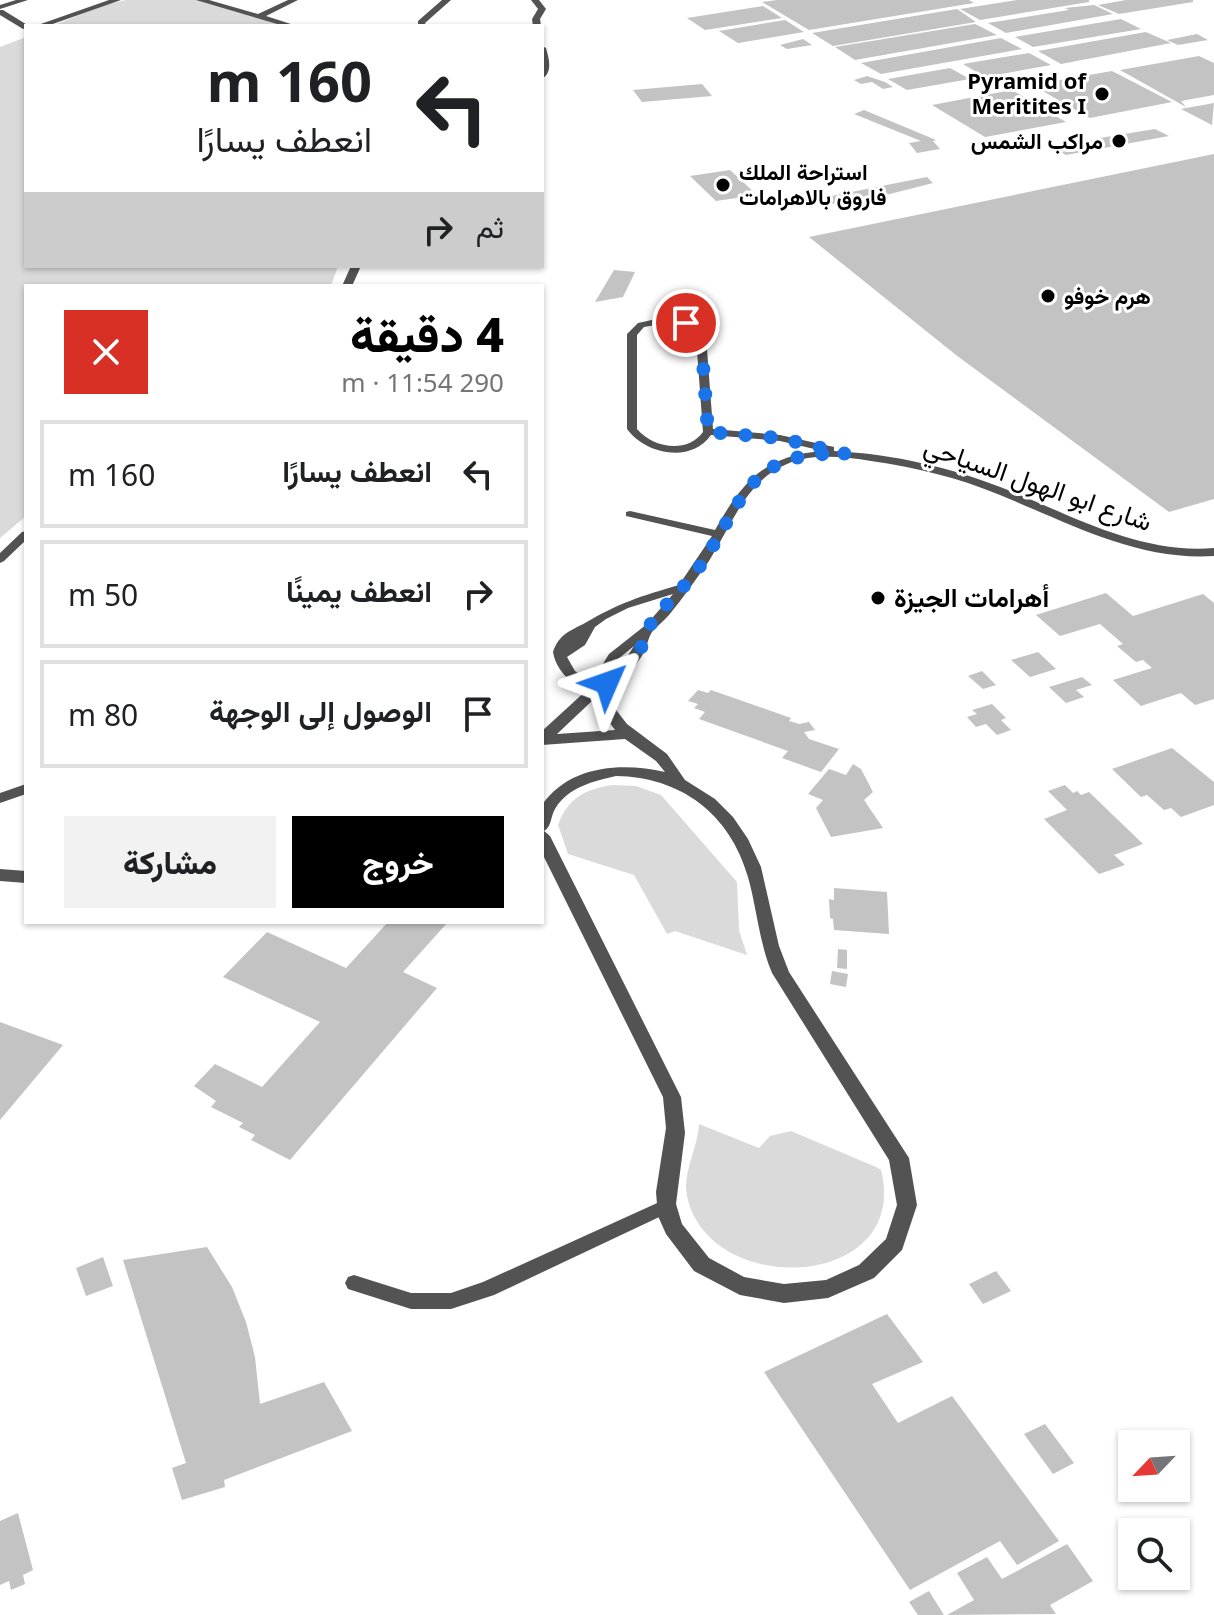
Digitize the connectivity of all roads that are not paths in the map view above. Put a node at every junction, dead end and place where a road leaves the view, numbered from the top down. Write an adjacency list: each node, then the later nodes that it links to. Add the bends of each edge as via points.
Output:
1 (24, 0): 8 (street)
2 (117, 0): 10 (street)
3 (200, 0): 7 (street)
4 (294, 0): 9 (street)
5 (535, 0): 13 (street, via 542,9)
6 (447, 1): 12 (street)
7 (215, 2): 9 (street)
8 (0, 10): 14 (street)
9 (259, 16): 11 (street)
10 (45, 24)
11 (286, 24)
12 (421, 24)
13 (537, 24)
14 (24, 26)
15 (708, 432): 15 (lane, via 699,443 671,448 650,445 634,433 635,329 676,321 699,331); 16 (lane, via 791,440)
16 (846, 454): 18 (lane, شارع ابو الهول السياحي, via 797,456 776,464 748,488); 20 (lane, شارع ابو الهول السياحي, via 959,477 1161,552)
17 (630, 514): 18 (lane)
18 (719, 534): 22 (lane, شارع ابو الهول السياحي)
19 (24, 536): 21 (lane)
20 (1214, 552)
21 (0, 559)
22 (683, 588): 23 (lane, شارع ابو الهول السياحي, via 644,633 635,658); 23 (lane, via 613,609 560,656 567,673)
23 (594, 691): 24 (street); 25 (street)
24 (628, 734): 26 (street); 27 (street, via 658,752)
25 (544, 738)
26 (544, 740)
27 (677, 780): 30 (street, via 648,771 601,773 562,792); 34 (street, via 718,811 744,847 756,877 764,930 782,974 899,1158 909,1196 902,1233 876,1264 840,1285 797,1295 752,1290 711,1271 682,1241)
28 (24, 790): 29 (lane)
29 (0, 798)
30 (544, 819)
31 (544, 840): 34 (street, via 672,1097 675,1134 664,1188)
32 (0, 875): 33 (street)
33 (24, 877)
34 (666, 1206): 35 (lane, via 451,1301 411,1301)
35 (354, 1283)

